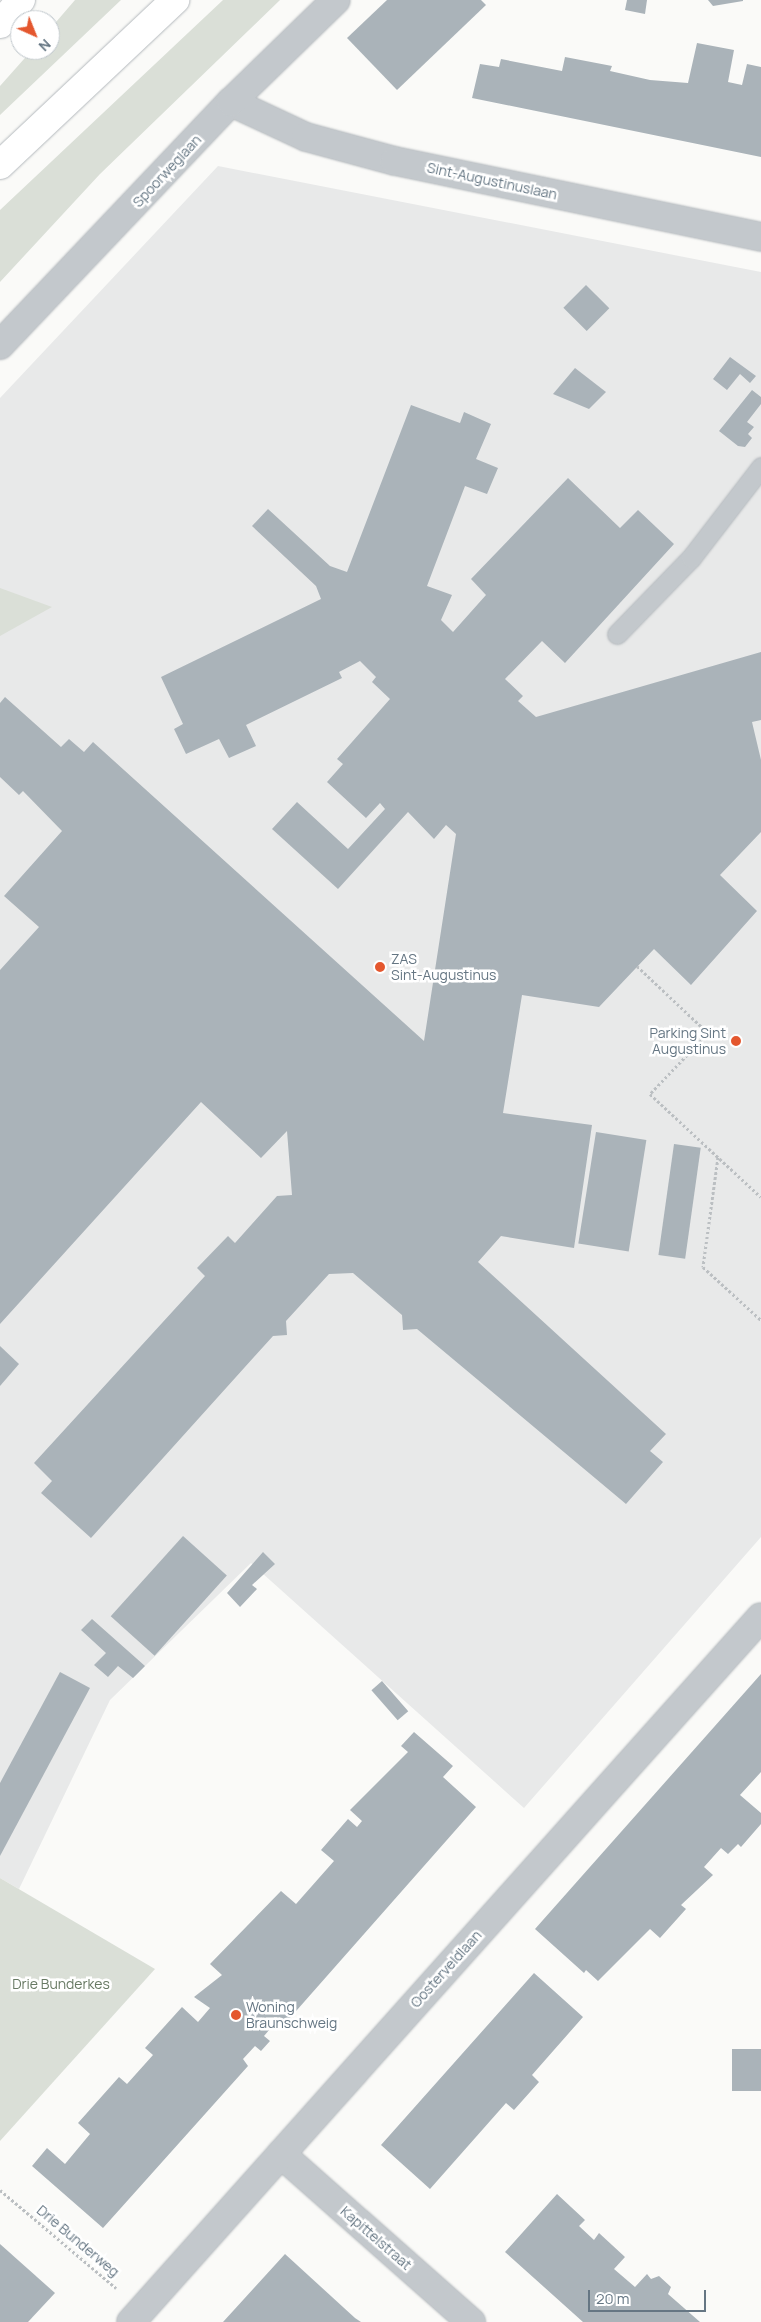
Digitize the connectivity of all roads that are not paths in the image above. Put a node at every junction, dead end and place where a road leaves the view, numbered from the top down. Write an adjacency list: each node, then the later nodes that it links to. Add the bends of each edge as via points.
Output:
1 (21, 0): 4 (highway)
2 (175, 0): 6 (highway)
3 (336, 0): 5 (street, Spoorweglaan)
4 (0, 24)
5 (231, 102): 7 (street, Sint-Augustinuslaan, via 306,137 395,161); 8 (street, Spoorweglaan)
6 (0, 166)
7 (761, 237)
8 (0, 345)
9 (761, 467): 10 (lane, via 691,558)
10 (617, 634)
11 (761, 1616): 12 (street, Oosterveldlaan)
12 (281, 2154): 13 (street, Oosterveldlaan); 14 (street, Kapittelstraat)
13 (136, 2316)
14 (471, 2322)

